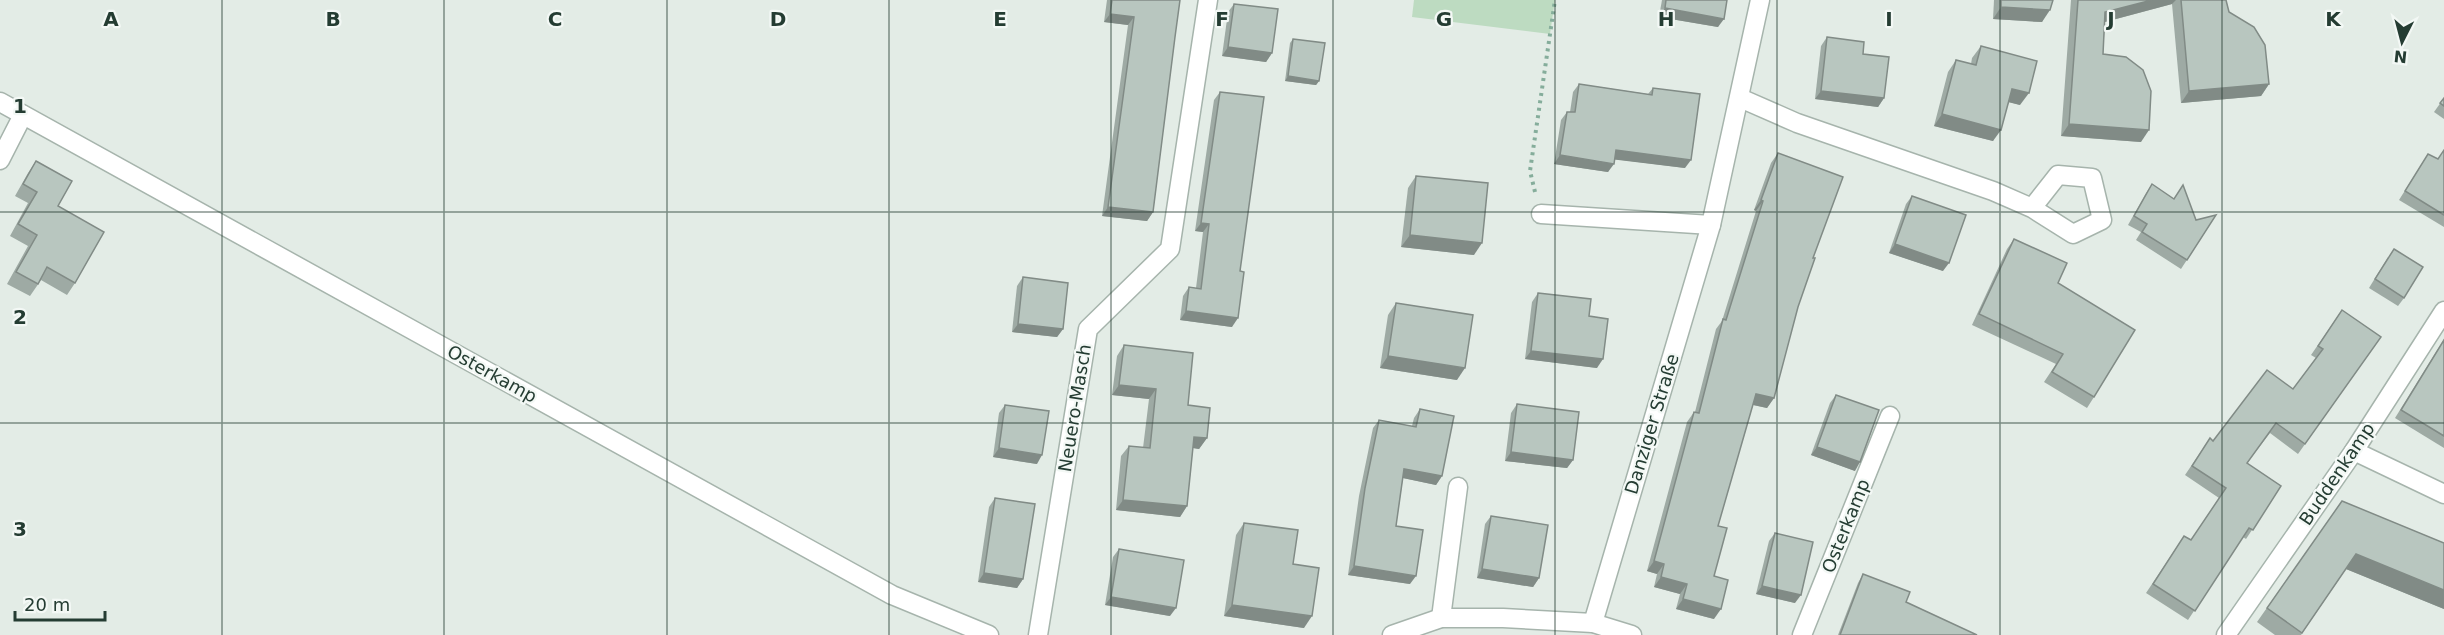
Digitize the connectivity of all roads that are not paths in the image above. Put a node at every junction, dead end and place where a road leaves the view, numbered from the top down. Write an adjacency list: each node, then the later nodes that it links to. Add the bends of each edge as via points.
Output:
1 (1208, 0): 18 (street, Neuero-Masch, via 1170,249 1088,329)
2 (1760, 0): 3 (street, Danziger Straße)
3 (1740, 98): 7 (street, via 1797,123 1993,190); 9 (street, Danziger Straße)
4 (0, 102): 5 (street, Osterkamp)
5 (23, 115): 6 (street); 17 (street, Osterkamp, via 892,595)
6 (0, 160)
7 (2032, 208)
8 (1541, 214): 9 (street)
9 (1711, 225): 16 (street, Danziger Straße)
10 (2444, 311): 12 (street, Buddenkamp)
11 (1890, 416): 21 (street, Osterkamp)
12 (2354, 451): 14 (street); 22 (street, Buddenkamp)
13 (1458, 487): 15 (street)
14 (2444, 494)
15 (1441, 618): 16 (street); 19 (street)
16 (1593, 623): 20 (street)
17 (989, 635)
18 (1038, 635)
19 (1392, 635)
20 (1632, 635)
21 (1802, 635)
22 (2226, 635)

